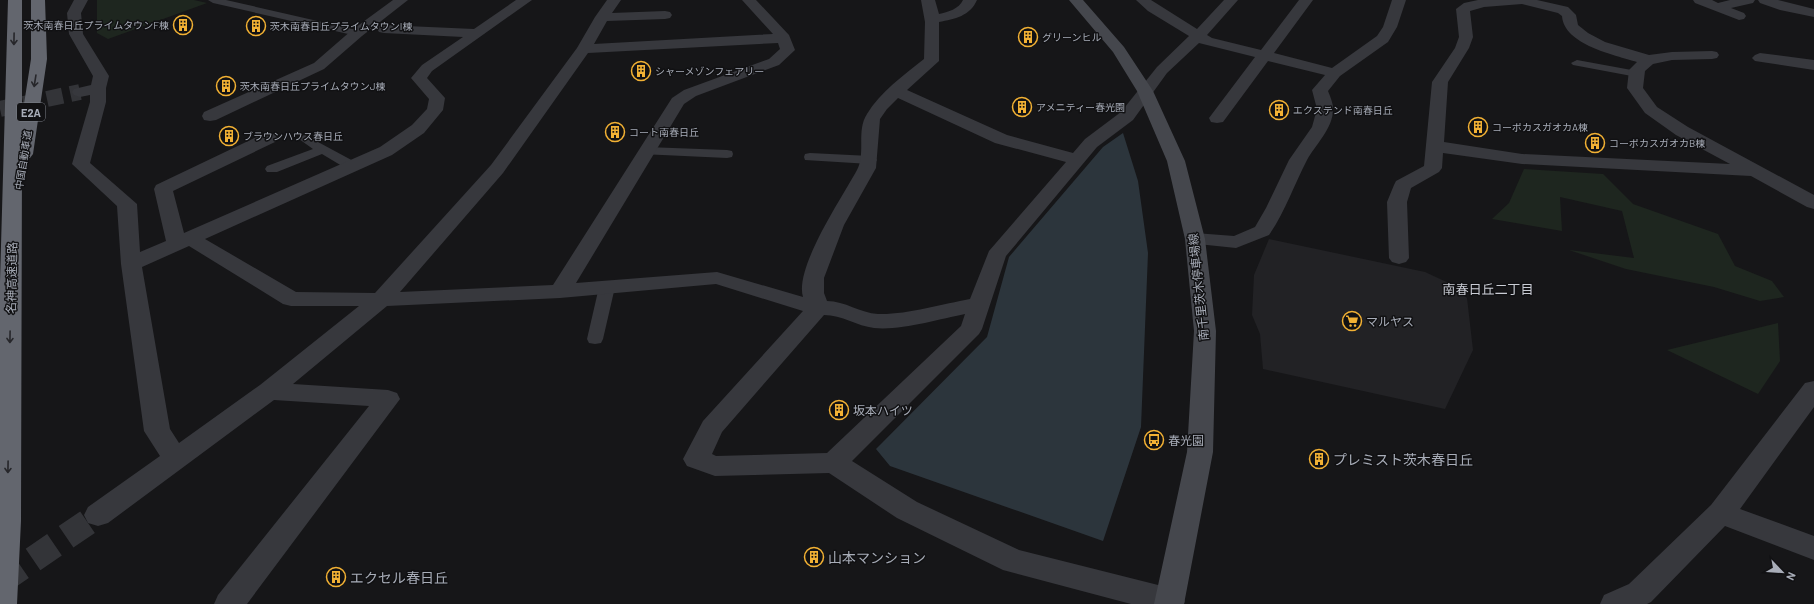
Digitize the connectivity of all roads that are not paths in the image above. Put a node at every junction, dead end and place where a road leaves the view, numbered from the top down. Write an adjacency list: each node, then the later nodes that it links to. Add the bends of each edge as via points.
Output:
1 (15, 0): 58 (highway, 名神高速道路, one-way to 58)
2 (38, 0): 58 (highway, 中国自動車道 / E2A, one-way to 58, via 39,59)
3 (81, 0): 62 (street, via 74,14 76,34 101,76 89,90 98,102 81,164 127,204)
4 (213, 0): 20 (lane)
5 (401, 0): 28 (street)
6 (525, 0): 29 (street)
7 (614, 0): 25 (street)
8 (749, 0): 31 (street)
9 (928, 0): 26 (street, via 931,6)
10 (970, 0): 26 (street, via 964,10)
11 (1076, 0): 42 (main road, 南千里茨木停車場線, via 1119,50)
12 (1143, 0): 30 (street)
13 (1231, 0): 30 (street)
14 (1306, 0): 33 (street)
15 (1399, 0): 39 (street, via 1383,39)
16 (1525, 0): 36 (street, via 1563,10 1576,32 1595,42); 47 (street, via 1478,1 1467,4 1463,9 1466,37 1462,48 1440,82)
17 (1700, 0): 21 (street)
18 (1748, 0): 21 (street)
19 (1765, 0): 22 (street)
20 (232, 2): 28 (lane)
21 (1717, 7): 24 (street)
22 (1814, 13)
23 (665, 15): 25 (street)
24 (1739, 16)
25 (602, 17): 32 (street)
26 (931, 20): 41 (street, via 931,61)
27 (384, 29): 29 (street)
28 (357, 32): 43 (street, via 319,66)
29 (476, 33): 54 (street, via 427,68 419,78 437,98 435,110 418,129 386,151)
30 (1198, 36): 33 (street); 42 (street, via 1162,70)
31 (784, 38): 32 (street); 49 (street, via 788,50 774,62 690,93 678,101)
32 (584, 49): 65 (street, via 497,170)
33 (1265, 55): 39 (street); 44 (street)
34 (1712, 55): 36 (street, via 1672,56)
35 (1760, 58): 38 (street)
36 (1648, 60): 40 (street)
37 (1577, 63): 40 (lane)
38 (1814, 65)
39 (1335, 73): 59 (street, via 1320,90 1325,109 1320,127 1298,160 1276,208 1262,231 1236,242)
40 (1636, 74): 56 (street, via 1635,88 1651,110 1682,131)
41 (897, 91): 52 (street, via 1001,138); 53 (street, via 872,118)
42 (1145, 91): 52 (street, via 1127,116 1091,143); 59 (main road, 南千里茨木停車場線, via 1176,161)
43 (210, 116)
44 (1217, 118)
45 (269, 138): 60 (street, via 163,189)
46 (305, 139): 48 (lane)
47 (1434, 146): 56 (street, via 1522,159); 61 (street, via 1433,168 1403,185 1397,202)
48 (323, 149): 54 (lane); 55 (lane)
49 (646, 151): 50 (lane); 64 (street)
50 (727, 154)
51 (810, 157): 53 (lane)
52 (1076, 159): 66 (street, via 996,255)
53 (870, 160): 67 (street, via 834,225 813,278 813,293)
54 (352, 166): 60 (street)
55 (272, 169)
56 (1755, 171): 57 (street)
57 (1814, 203)
58 (12, 224): 77 (highway, 名神高速道路, one-way to 77, via 7,521)
59 (1195, 239): 76 (main road, 南千里茨木停車場線, via 1204,331 1200,452)
60 (183, 241): 62 (street); 65 (street, via 291,299)
61 (1399, 258)
62 (131, 264): 71 (street, via 157,431)
63 (607, 287): 64 (street); 67 (street, via 717,278); 68 (lane)
64 (560, 291): 65 (street)
65 (381, 300): 70 (street)
66 (979, 304): 67 (street, via 892,321 874,321 836,308); 72 (street, via 971,329)
67 (818, 308): 72 (street, via 712,427 696,459 715,466)
68 (595, 339)
69 (1814, 389): 73 (street)
70 (269, 391): 71 (street); 78 (street, via 388,399)
71 (176, 459): 74 (street)
72 (834, 463): 76 (street, via 907,510 1013,561)
73 (1721, 513): 75 (street); 79 (street, via 1640,593)
74 (98, 515)
75 (1814, 548)
76 (1169, 603)
77 (2, 604)
78 (229, 604)
79 (1615, 604)

